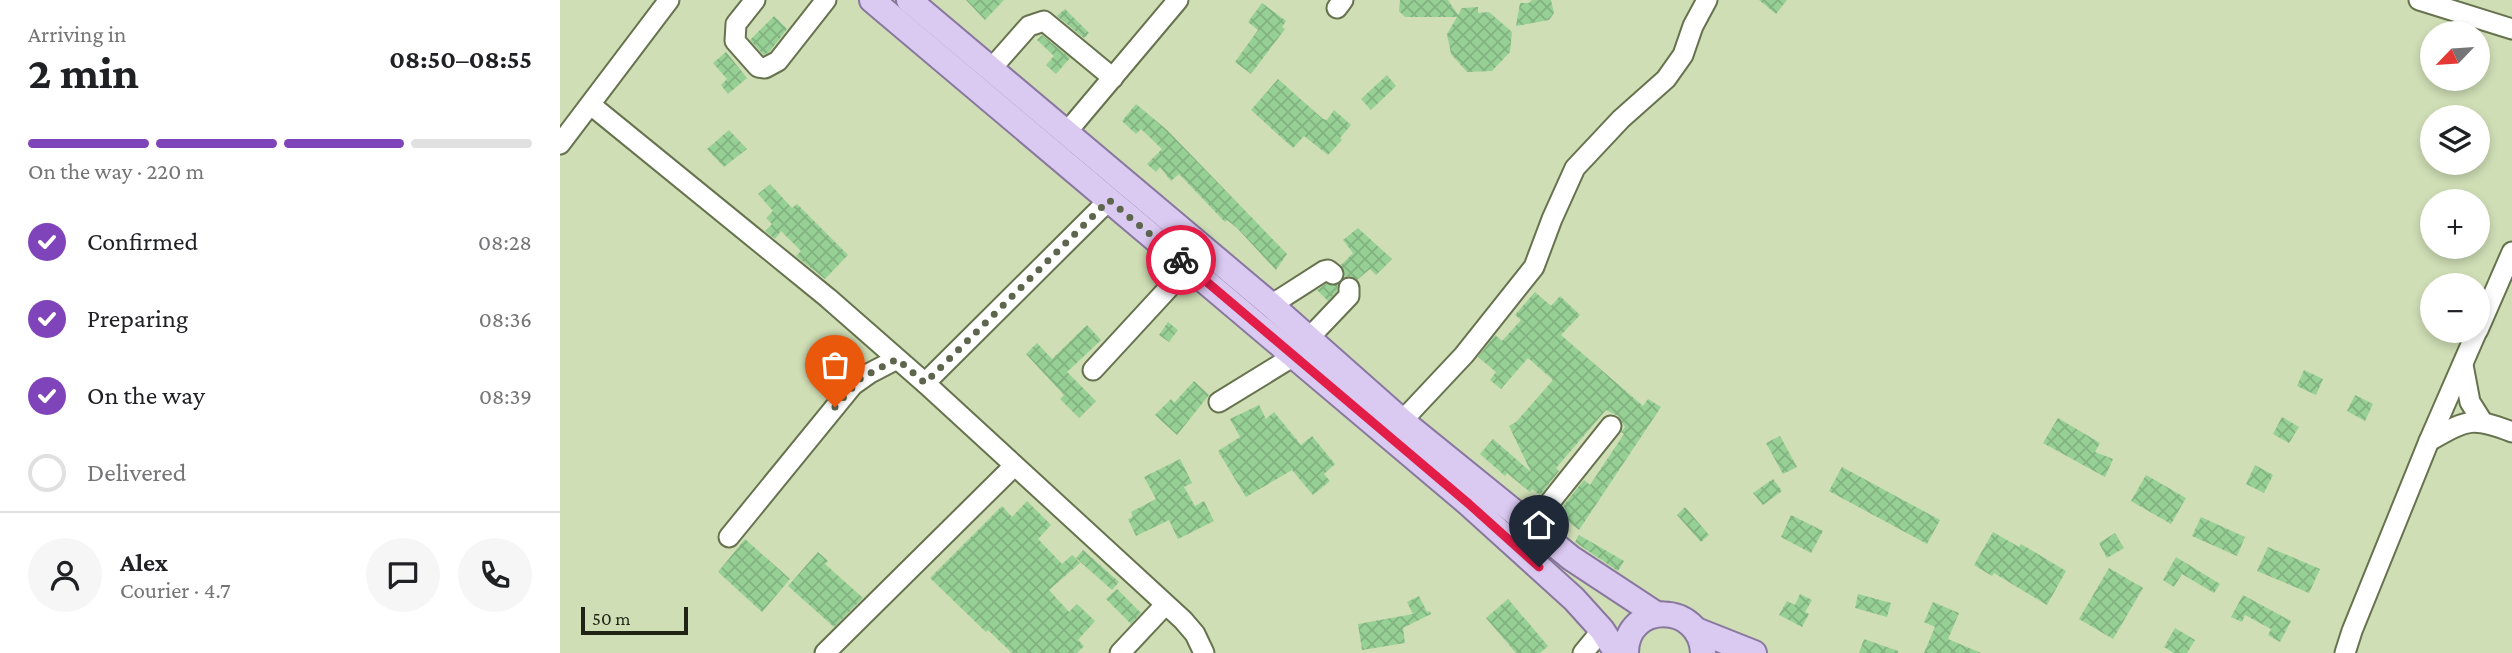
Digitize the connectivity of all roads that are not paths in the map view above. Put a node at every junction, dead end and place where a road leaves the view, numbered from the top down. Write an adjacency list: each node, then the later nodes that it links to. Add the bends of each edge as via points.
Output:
1 (669, 0): 12 (street)
2 (755, 0): 3 (street, via 736,24 735,41 758,67 765,68 778,61)
3 (826, 0)
4 (872, 0): 15 (main road)
5 (909, 0): 10 (main road)
6 (1178, 0): 11 (street)
7 (1707, 0): 29 (street, via 1683,55 1666,79 1575,168 1534,267 1464,355)
8 (2419, 0): 9 (street)
9 (2512, 29)
10 (991, 69): 11 (street, via 1029,26 1044,21); 13 (main road)
11 (1112, 78): 13 (street)
12 (591, 105): 14 (street); 24 (street)
13 (1066, 133): 21 (main road)
14 (560, 144)
15 (1109, 200): 17 (main road); 27 (street)
16 (2512, 252): 20 (street)
17 (1188, 267): 23 (main road); 26 (street)
18 (1333, 274): 21 (street, via 1324,271)
19 (1349, 288): 23 (street, via 1349,296)
20 (2490, 302)
21 (1270, 305): 23 (main road)
22 (2472, 343): 25 (street)
23 (1301, 347): 28 (street); 29 (main road); 39 (main road)
24 (897, 359): 27 (street); 36 (street, via 853,385)
25 (2463, 365): 30 (street, via 2470,402); 33 (street)
26 (1093, 370)
27 (925, 383): 34 (street)
28 (1219, 402)
29 (1402, 421): 35 (main road)
30 (2482, 421): 32 (street); 33 (street, via 2462,424)
31 (1611, 426): 35 (street)
32 (2512, 432)
33 (2428, 441): 48 (street)
34 (1014, 466): 37 (street); 41 (street)
35 (1531, 526): 38 (main road)
36 (729, 537)
37 (1166, 605): 42 (street); 43 (street, via 1195,634)
38 (1656, 614): 40 (main road, via 1685,620); 46 (main road, via 1635,627)
39 (1602, 630): 44 (street); 45 (main road)
40 (1699, 642): 47 (main road)
41 (825, 653)
42 (1120, 653)
43 (1205, 653)
44 (1583, 653)
45 (1617, 653)
46 (1626, 653)
47 (1754, 653)
48 (2345, 653)

